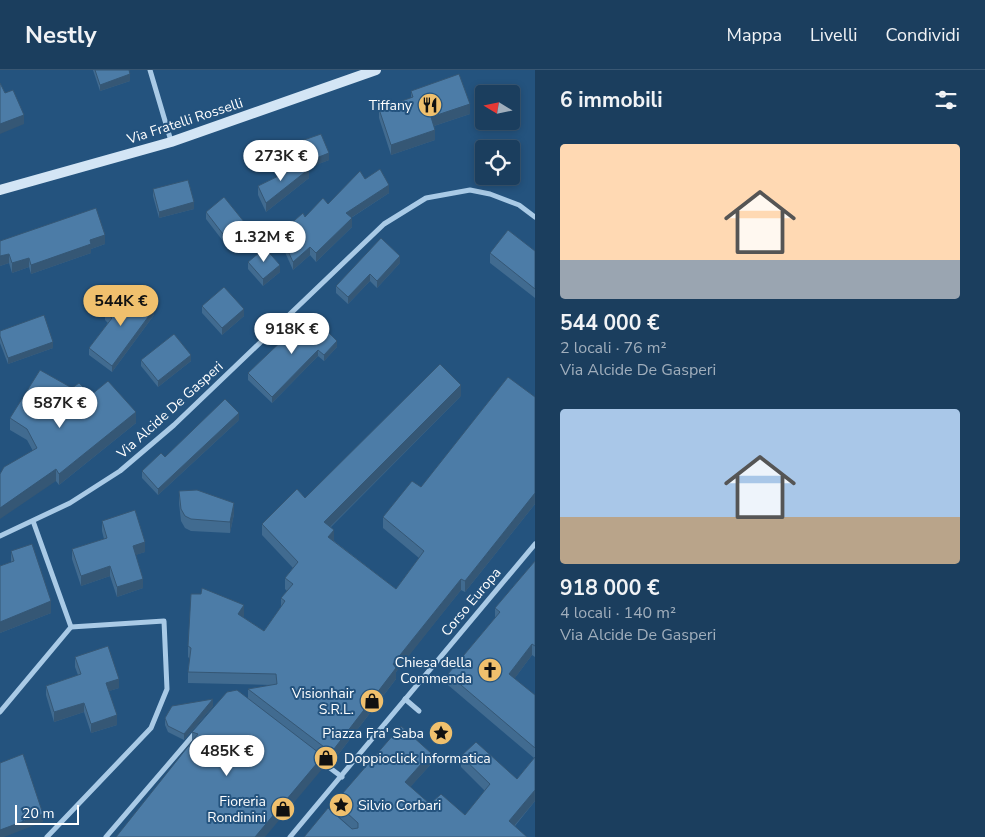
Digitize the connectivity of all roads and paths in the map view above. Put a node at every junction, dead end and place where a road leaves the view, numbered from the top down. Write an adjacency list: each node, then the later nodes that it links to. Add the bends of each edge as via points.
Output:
1 (150, 70): 3 (street)
2 (376, 70): 3 (main road, Via Fratelli Rosselli)
3 (171, 142): 4 (main road, Via Fratelli Rosselli)
4 (0, 190)
5 (535, 217): 6 (street, Via Alcide De Gasperi, via 519,205 476,192 444,193 426,198 384,224 174,425 120,471 70,503)
6 (33, 521): 7 (street, Via Alcide De Gasperi); 9 (street)
7 (0, 536)
8 (535, 544): 10 (street, Corso Europa)
9 (72, 627): 12 (street); 16 (street, via 164,620 167,689 151,728)
10 (405, 699): 11 (street); 15 (street, Corso Europa)
11 (419, 711)
12 (0, 712)
13 (200, 728): 17 (street)
14 (314, 755): 15 (street)
15 (342, 777): 18 (street, Corso Europa, via 321,806)
16 (47, 837)
17 (106, 837)
18 (290, 837)

